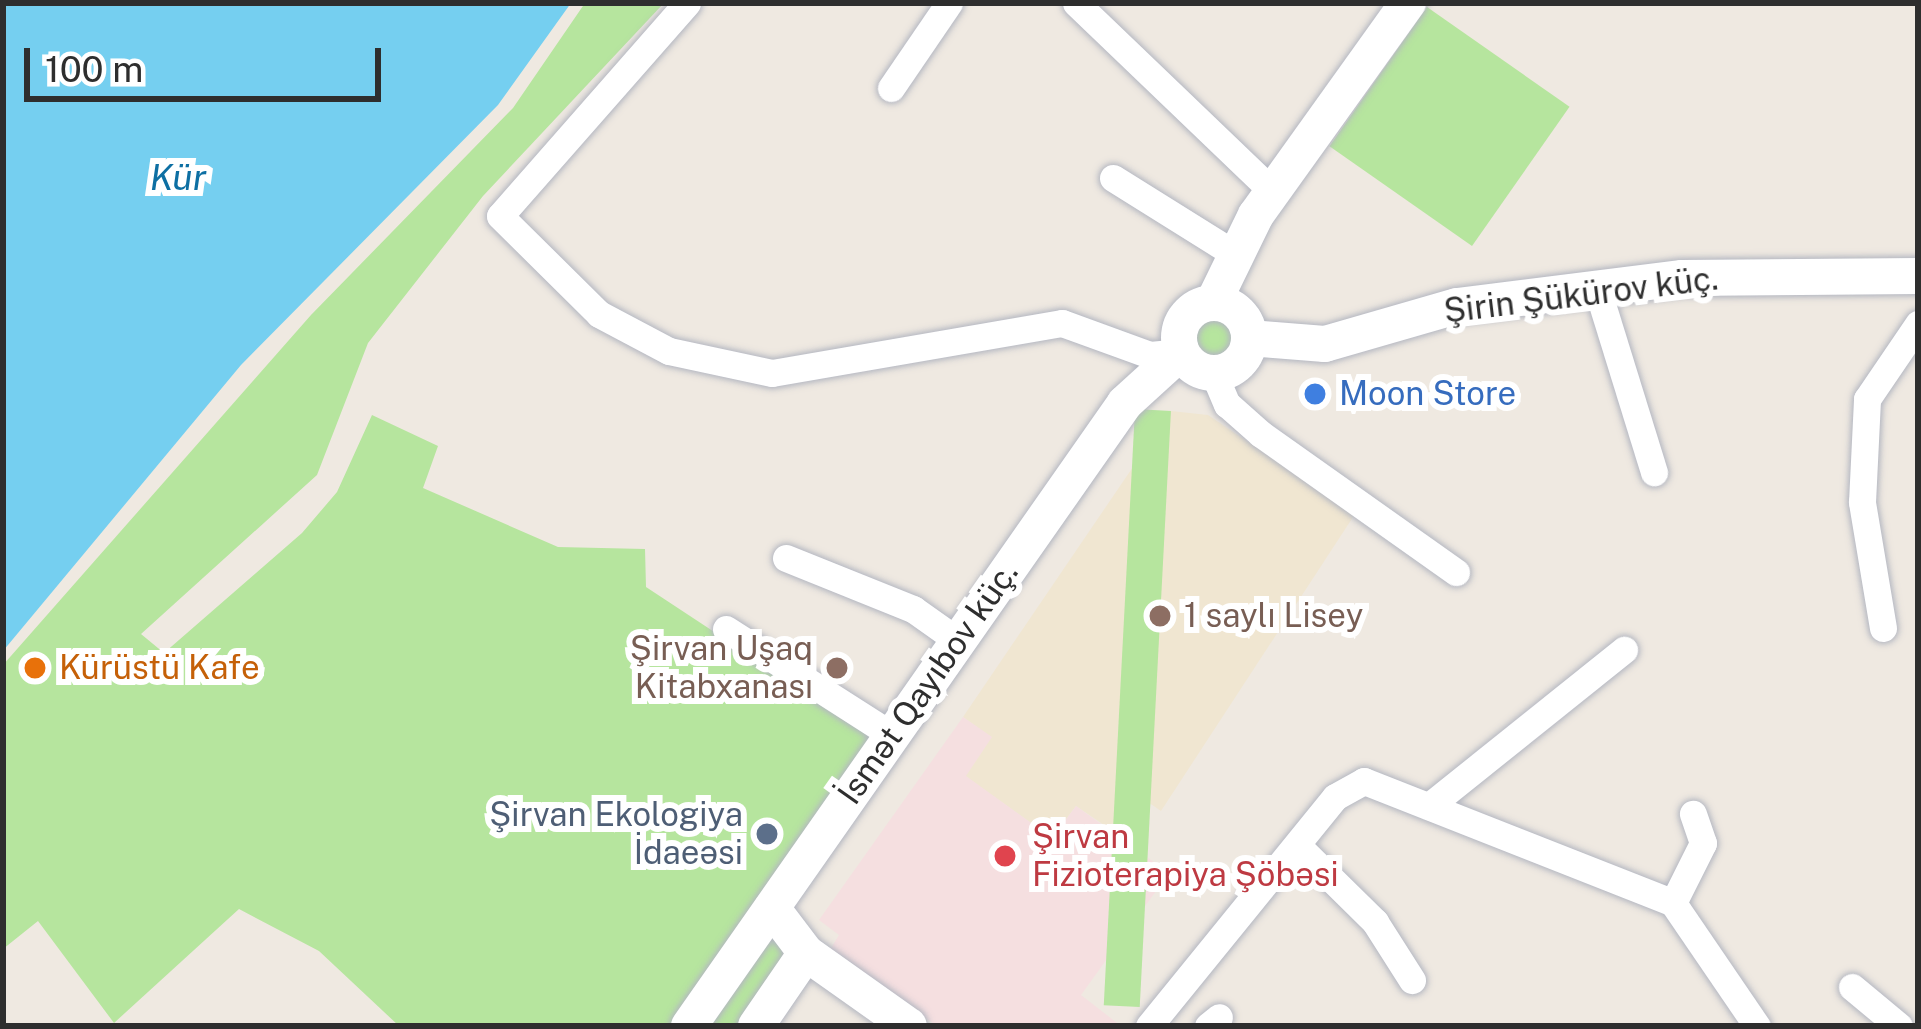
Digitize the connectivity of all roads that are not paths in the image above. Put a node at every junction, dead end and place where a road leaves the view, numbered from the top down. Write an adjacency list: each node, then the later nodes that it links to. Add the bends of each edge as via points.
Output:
1 (687, 3): 14 (street, via 544,153 500,216 598,314 669,350 772,373 1062,323 1150,355)
2 (949, 3): 5 (street)
3 (1076, 3): 7 (street)
4 (1408, 3): 7 (street)
5 (891, 88)
6 (1113, 178): 8 (street)
7 (1273, 190): 8 (street)
8 (1233, 254): 11 (street)
9 (1918, 276): 10 (street, Şirin Şükürov küç., via 1810,271)
10 (1597, 288): 13 (street, Şirin Şükürov küç., via 1457,306 1324,344); 16 (street)
11 (1213, 303): 13 (street, via 1238,313); 14 (street, via 1188,314)
12 (1918, 324): 19 (street, via 1867,399 1862,502)
13 (1249, 338): 15 (street, via 1239,363)
14 (1181, 352): 15 (street); 21 (street, İsmət Qayıbov küç., via 1125,403)
15 (1214, 374): 18 (street, via 1261,434)
16 (1654, 472)
17 (786, 558): 21 (street, via 913,610)
18 (1456, 572)
19 (1883, 628)
20 (726, 629): 23 (street)
21 (958, 641): 23 (street, İsmət Qayıbov küç.)
22 (1624, 650): 24 (street)
23 (892, 735): 28 (street, İsmət Qayıbov küç.)
24 (1429, 806): 26 (street, via 1348,784); 27 (street)
25 (1693, 814): 27 (street, via 1703,843)
26 (1297, 845): 30 (street, via 1376,922); 35 (street)
27 (1673, 903): 36 (street)
28 (772, 908): 29 (street); 32 (street, İsmət Qayıbov küç.)
29 (806, 953): 33 (street); 34 (street)
30 (1412, 980)
31 (1852, 987): 37 (street)
32 (688, 1026)
33 (756, 1026)
34 (909, 1026)
35 (1149, 1026)
36 (1757, 1026)
37 (1899, 1026)

